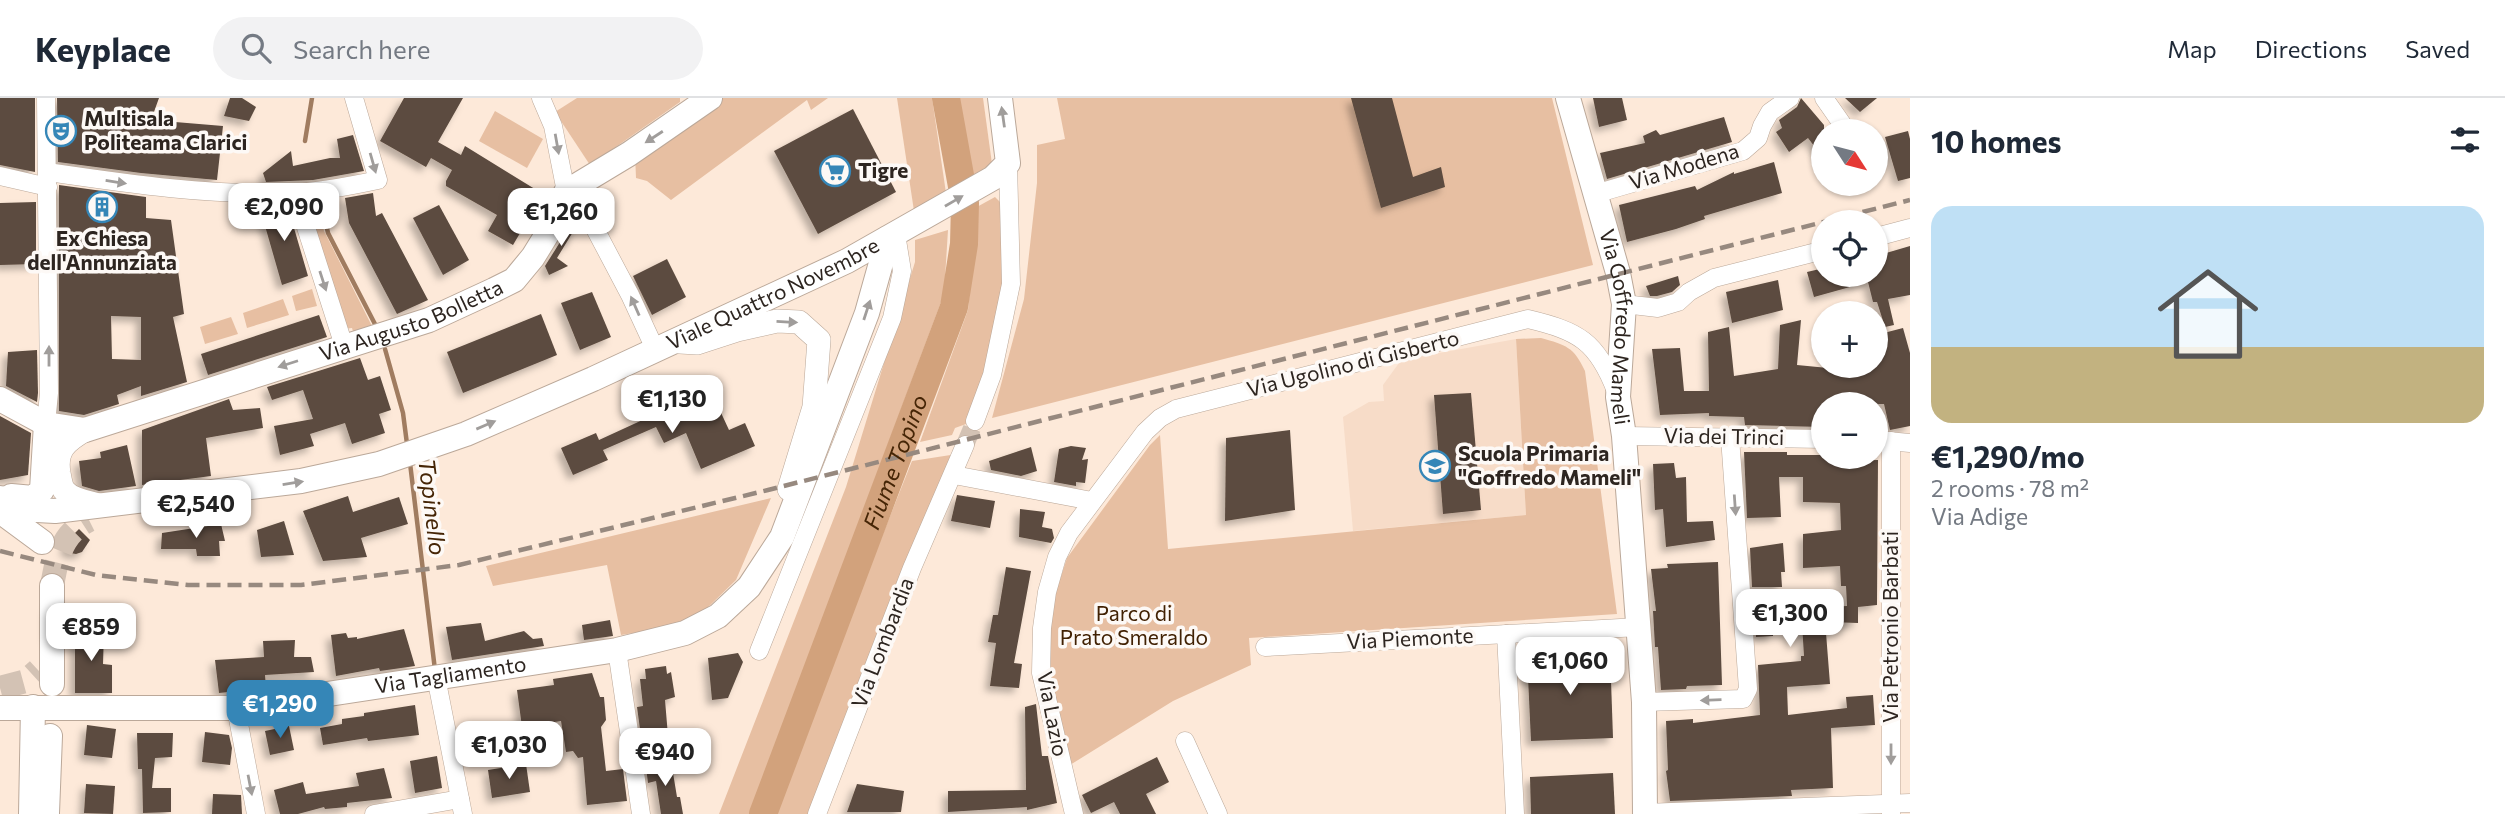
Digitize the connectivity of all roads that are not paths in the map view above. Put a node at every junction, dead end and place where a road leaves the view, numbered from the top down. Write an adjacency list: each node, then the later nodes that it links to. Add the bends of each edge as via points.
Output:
1 (46, 98): 12 (street)
2 (354, 98): 14 (street, one-way to 14, via 378,180)
3 (541, 98): 13 (street, one-way to 13, via 554,125)
4 (710, 98): 13 (main road, one-way to 13)
5 (1000, 98): 10 (main road, one-way to 5)
6 (1568, 98): 15 (main road, Via Goffredo Mameli)
7 (1790, 98): 15 (street, Via Modena, via 1770,112 1758,138 1743,151)
8 (1824, 98): 9 (street)
9 (1839, 119)
10 (1001, 171): 17 (main road, Viale Quattro Novembre, one-way to 10); 25 (street, via 1011,284 992,374)
11 (0, 176): 12 (street)
12 (48, 179): 14 (street, one-way to 14); 26 (street, one-way to 12)
13 (566, 192): 21 (main road, Via Augusto Bolletta, via 549,231 514,280 429,320); 22 (street, one-way to 13, via 583,206)
14 (295, 193): 21 (street, one-way to 21)
15 (1595, 194): 20 (main road, Via Goffredo Mameli)
16 (1910, 228): 18 (street)
17 (899, 232): 22 (main road, Viale Quattro Novembre); 41 (main road, Via Tagliamento, one-way to 17, via 782,537); 47 (street, via 902,271 892,318)
18 (1888, 234)
19 (1811, 253): 20 (street, via 1714,278 1678,302 1658,308)
20 (1624, 304): 23 (main road, Via Goffredo Mameli)
21 (344, 346): 27 (main road, Via Augusto Bolletta, one-way to 27)
22 (664, 346): 39 (main road, Viale Quattro Novembre, one-way to 22, via 209,506 240,490 396,458 466,434); 41 (street, Via Tagliamento, one-way to 41, via 777,321 799,322 819,340 811,421)
23 (1618, 397): 28 (main road, Via Goffredo Mameli); 37 (street, Via Ugolino di Gisberto, via 1591,346 1574,333 1528,319 1176,410 1145,432)
24 (0, 399): 26 (main road, Via Augusto Bolletta)
25 (975, 421)
26 (46, 424): 27 (main road, Via Augusto Bolletta); 36 (main road, via 43,490 33,498)
27 (85, 430): 39 (street, Via Augusto Bolletta, via 59,452 60,479 64,491)
28 (1623, 436): 29 (street, Via dei Trinci); 43 (main road, Via Goffredo Mameli)
29 (1730, 437): 30 (street, Via dei Trinci); 50 (street, one-way to 50, via 1748,690 1743,699)
30 (1811, 439)
31 (1888, 440): 32 (street)
32 (1910, 443)
33 (965, 445): 35 (street)
34 (1885, 469): 58 (street, Via Petronio Barbati, one-way to 58)
35 (954, 475): 37 (street); 65 (street, Via Lombardia, via 912,568)
36 (0, 496): 39 (main road, via 37,510)
37 (1091, 501): 66 (street, Via Lazio, via 1057,556 1042,628 1041,673)
38 (0, 512): 40 (main road)
39 (94, 513)
40 (42, 542)
41 (770, 556): 46 (main road, Via Tagliamento, via 749,587 718,616 685,634)
42 (52, 586): 48 (main road, via 52,642)
43 (1639, 627): 44 (street, Via Piemonte); 50 (main road, Via Goffredo Mameli)
44 (1506, 634): 45 (street, Via Piemonte); 68 (street)
45 (1265, 647)
46 (617, 650): 49 (main road, Via Tagliamento); 64 (street)
47 (759, 651)
48 (45, 677)
49 (436, 677): 53 (main road, Via Tagliamento); 57 (street)
50 (1644, 702): 59 (main road, Via Goffredo Mameli)
51 (33, 707): 52 (main road, Via Tagliamento); 53 (main road, Via Tagliamento); 60 (main road)
52 (0, 708)
53 (236, 708): 62 (street, one-way to 62)
54 (50, 736): 61 (main road)
55 (1185, 741): 67 (street)
56 (1910, 803): 58 (street)
57 (461, 807): 63 (street)
58 (1891, 808): 59 (street)
59 (1644, 813)
60 (31, 814)
61 (47, 814)
62 (256, 814)
63 (374, 814)
64 (641, 814)
65 (817, 814)
66 (1074, 814)
67 (1218, 814)
68 (1515, 814)

